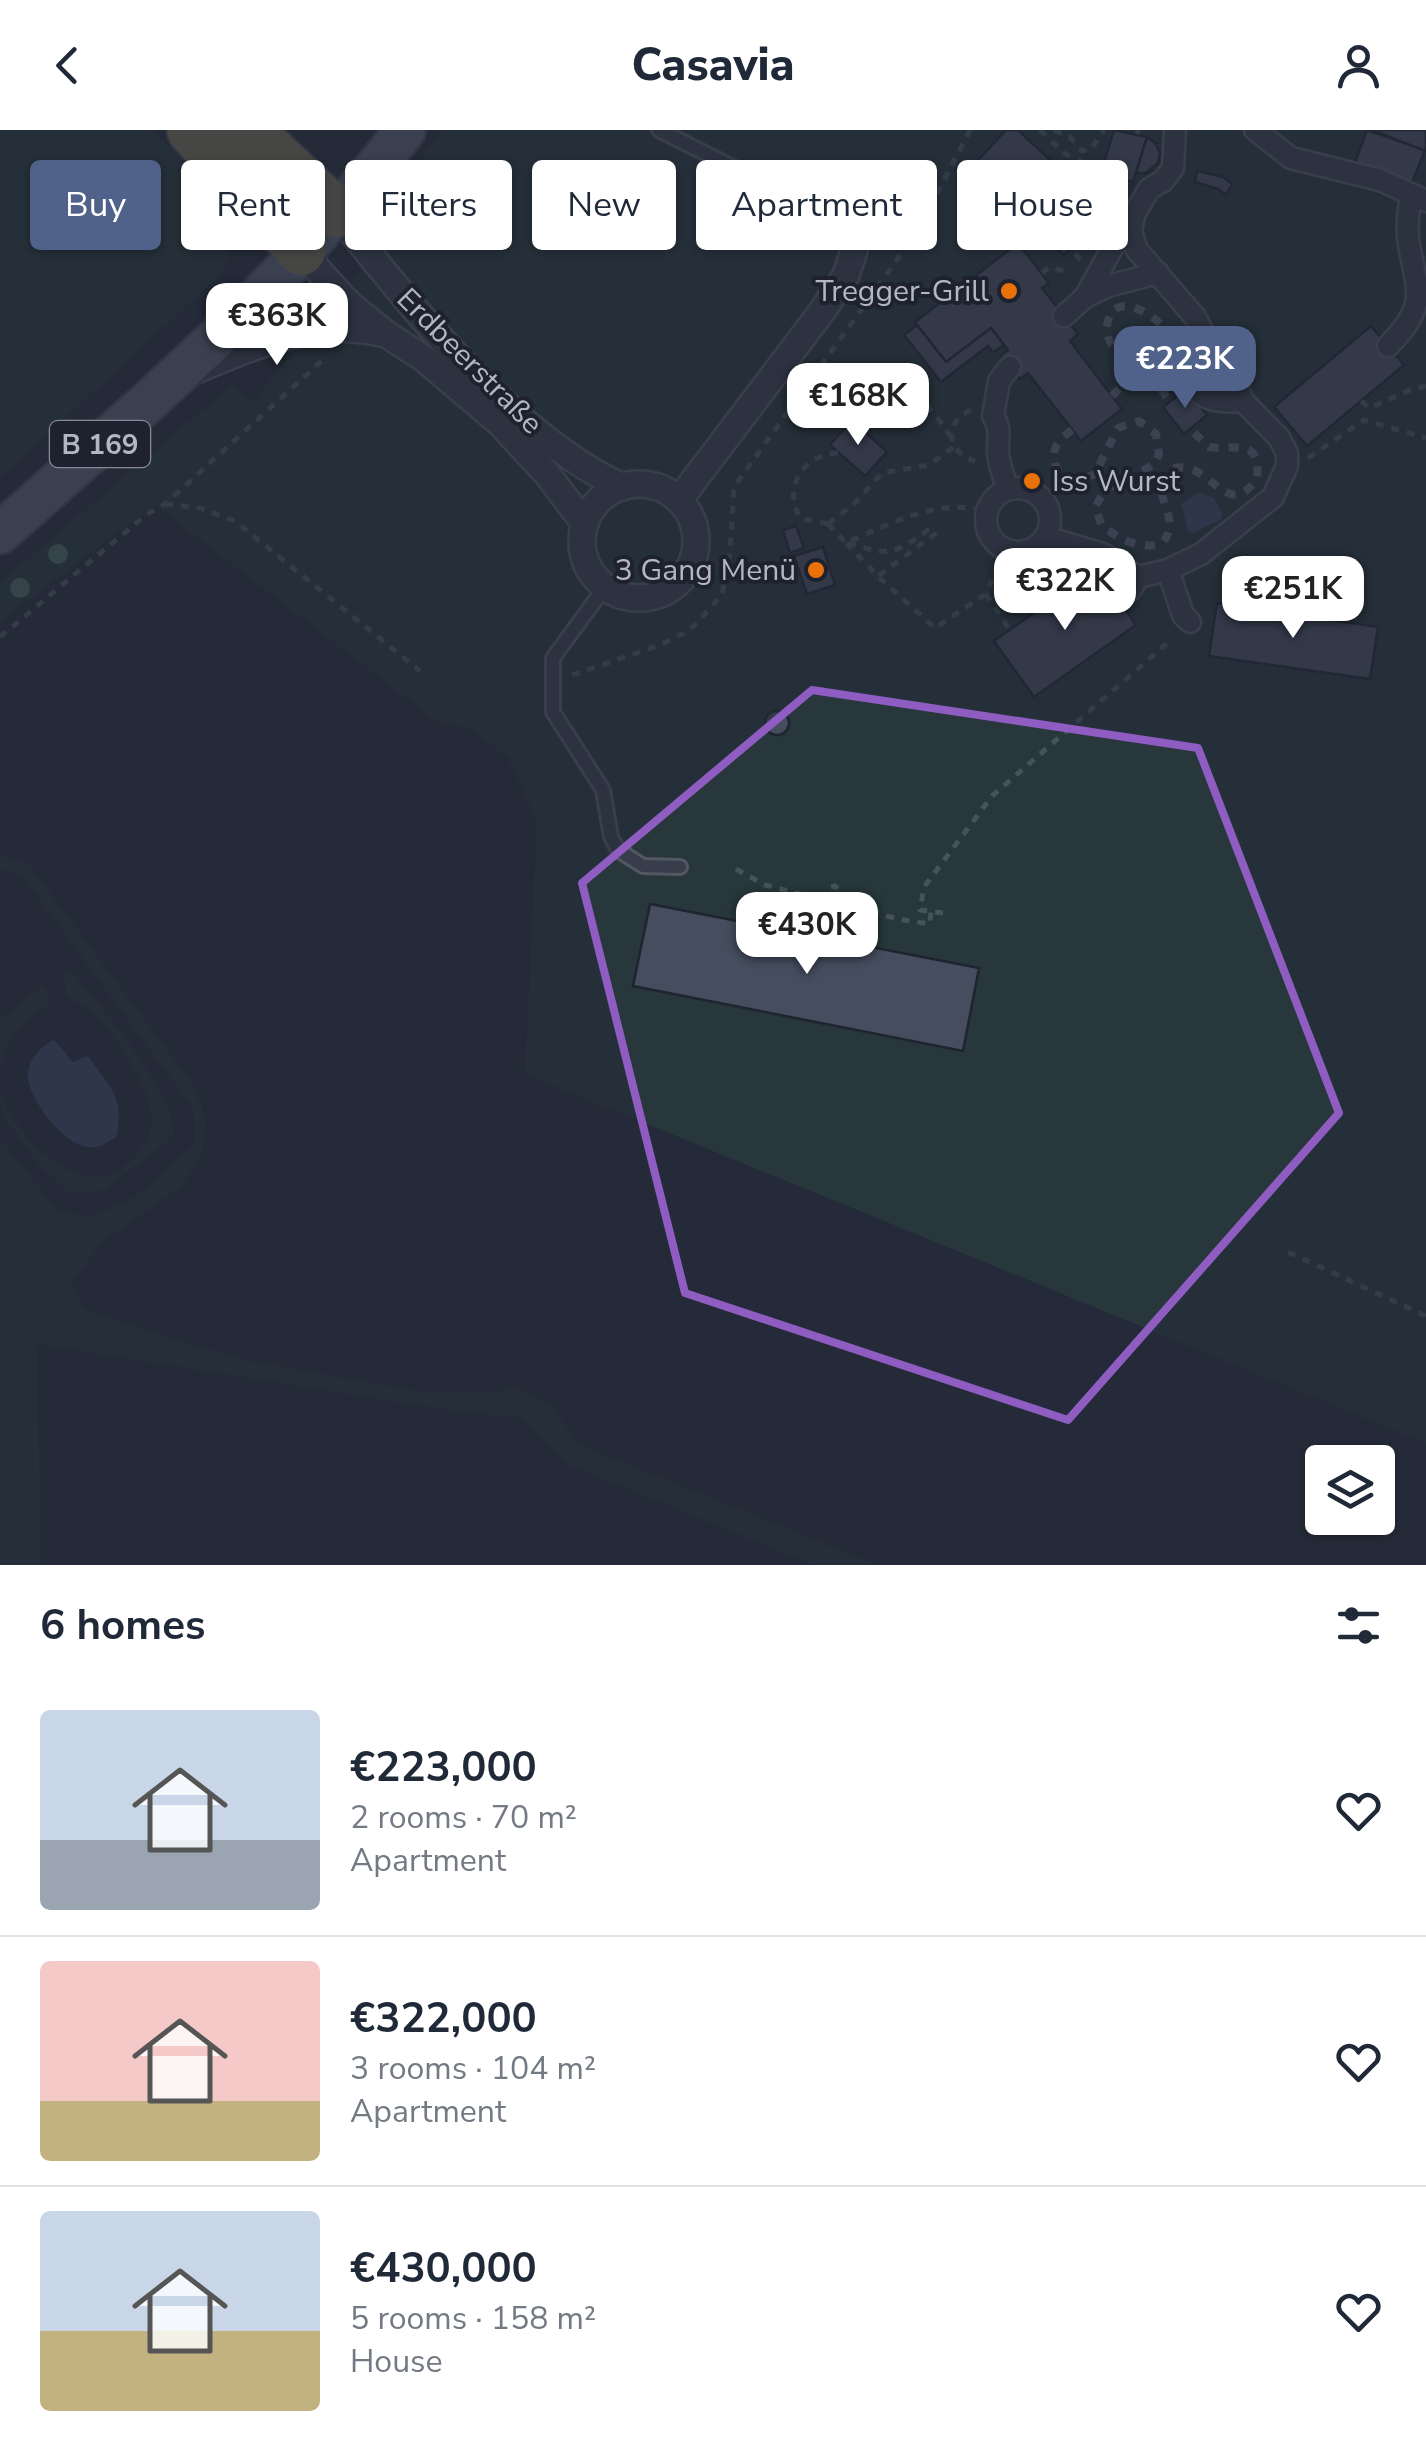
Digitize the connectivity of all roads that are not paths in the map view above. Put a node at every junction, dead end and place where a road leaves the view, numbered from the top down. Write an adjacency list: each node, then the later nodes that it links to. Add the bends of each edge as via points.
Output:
1 (190, 130): 10 (highway)
2 (244, 130): 8 (highway)
3 (405, 130): 8 (main road, B 169)
4 (660, 130): 11 (lane, via 830,216)
5 (1176, 130): 9 (street, via 1173,168 1140,202)
6 (1255, 130): 7 (street, via 1291,158 1380,180)
7 (1418, 198): 17 (street, via 1408,240 1422,304)
8 (337, 213): 10 (main road, B 169); 21 (street, Erdbeerstraße, via 454,352 563,452)
9 (1131, 232): 12 (street); 13 (street, via 1114,245)
10 (301, 251): 15 (street, Erdbeerstraße); 19 (main road, B 169)
11 (854, 251): 23 (street, via 823,310)
12 (1158, 273): 13 (street); 16 (street)
13 (1089, 288): 14 (street)
14 (1064, 316)
15 (386, 334): 19 (street, Erdbeerstraße, via 352,326 300,331); 24 (street, Erdbeerstraße, via 500,423)
16 (1206, 338): 20 (street); 20 (street, via 1193,377 1196,389 1218,403)
17 (1388, 346)
18 (1010, 367): 22 (street, via 999,381 992,416)
19 (168, 382): 25 (main road, B 169)
20 (1243, 401): 27 (street, via 1285,433 1287,466 1273,497 1201,554)
21 (622, 486): 23 (street, Erdbeerstraße, via 653,486); 24 (street, via 599,501)
22 (1008, 489): 26 (street, via 1038,494 1048,506); 26 (street, via 987,511 993,541 1020,553)
23 (679, 500): 29 (street, via 696,540 680,581 640,598)
24 (585, 524): 29 (street, Erdbeerstraße, via 584,556)
25 (0, 533)
26 (1046, 536): 28 (street, via 1103,554)
27 (1168, 570): 28 (street); 31 (street)
28 (1138, 576): 30 (street)
29 (606, 587): 32 (lane, via 554,658 552,712 603,790 618,850 643,866)
30 (1118, 598)
31 (1190, 622)
32 (680, 867)

